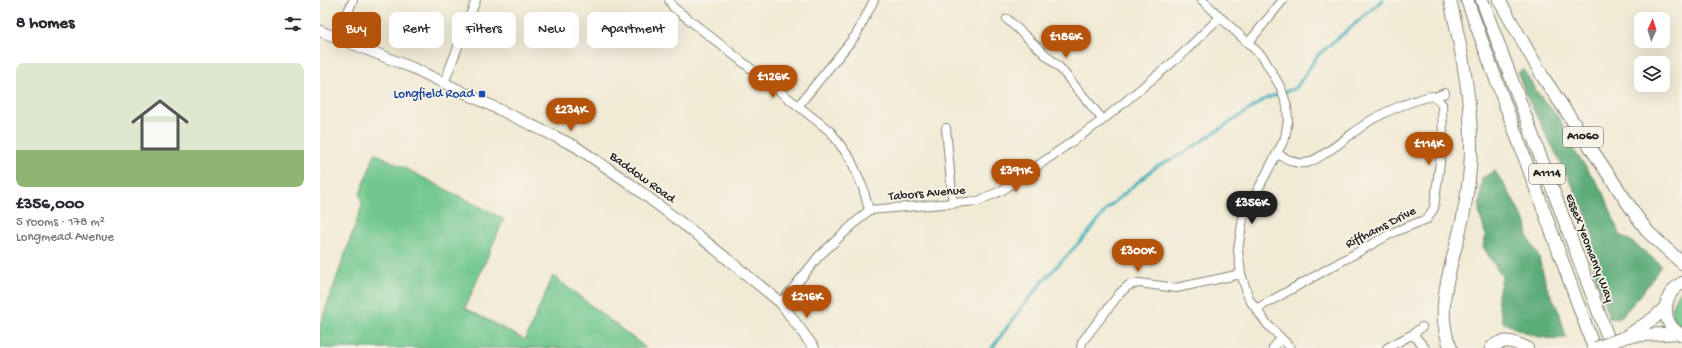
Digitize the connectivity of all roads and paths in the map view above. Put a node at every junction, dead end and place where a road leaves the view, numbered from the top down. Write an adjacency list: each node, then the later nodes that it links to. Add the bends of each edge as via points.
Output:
1 (353, 0): 11 (street)
2 (476, 0): 18 (street)
3 (669, 0): 21 (street, via 673,7)
4 (874, 0): 21 (street, via 856,35)
5 (1202, 0): 12 (street)
6 (1283, 0): 16 (street)
7 (1450, 0): 44 (main road, via 1464,69 1471,127 1468,191 1445,303 1445,329)
8 (1467, 0): 47 (main road, A1114)
9 (1482, 0): 48 (main road, Essex Yeomanry Way / A1114)
10 (1499, 0): 27 (main road, A1060, via 1543,77 1637,217 1649,233)
11 (348, 12)
12 (1220, 17): 16 (street); 22 (street, Tabors Avenue, via 1179,57)
13 (1007, 19): 22 (street, via 1060,68)
14 (320, 31): 15 (street, Baddow Road)
15 (332, 36)
16 (1249, 42): 24 (street, via 1263,57 1281,88 1287,106 1288,130)
17 (362, 48): 18 (street, Baddow Road)
18 (444, 83): 30 (street, Baddow Road, via 575,146 679,221)
19 (1445, 93): 20 (street)
20 (1436, 97): 24 (street, via 1417,99 1373,119 1307,163 1292,161); 32 (street, Riffhams Drive, via 1442,104 1443,139 1434,208 1431,214)
21 (798, 106): 26 (street, via 831,132 851,160)
22 (1103, 120): 25 (street, Tabors Avenue, via 1002,190 978,201)
23 (946, 128): 25 (street)
24 (1277, 154): 28 (street, via 1243,218 1238,241)
25 (953, 204): 26 (street, Tabors Avenue)
26 (869, 210): 30 (street, via 819,256)
27 (1682, 263)
28 (1241, 274): 32 (street, via 1244,288); 39 (street, via 1176,288 1139,282 1129,285 1082,342)
29 (1682, 283): 31 (main road, via 1673,290)
30 (781, 303): 38 (street, Baddow Road)
31 (1666, 307): 35 (main road, via 1668,322); 36 (main road, via 1642,328)
32 (1256, 309): 37 (street)
33 (1422, 327): 34 (street)
34 (1413, 334): 42 (street); 43 (street)
35 (1681, 335): 36 (main road)
36 (1628, 336): 47 (main road, bridge)
37 (1281, 339): 40 (street); 41 (street)
38 (814, 348)
39 (1081, 348)
40 (1273, 348)
41 (1291, 348)
42 (1387, 348)
43 (1425, 348)
44 (1451, 348)
45 (1491, 348): 46 (main road, via 1502,342 1511,341)
46 (1527, 348)
47 (1595, 348)
48 (1612, 348)

